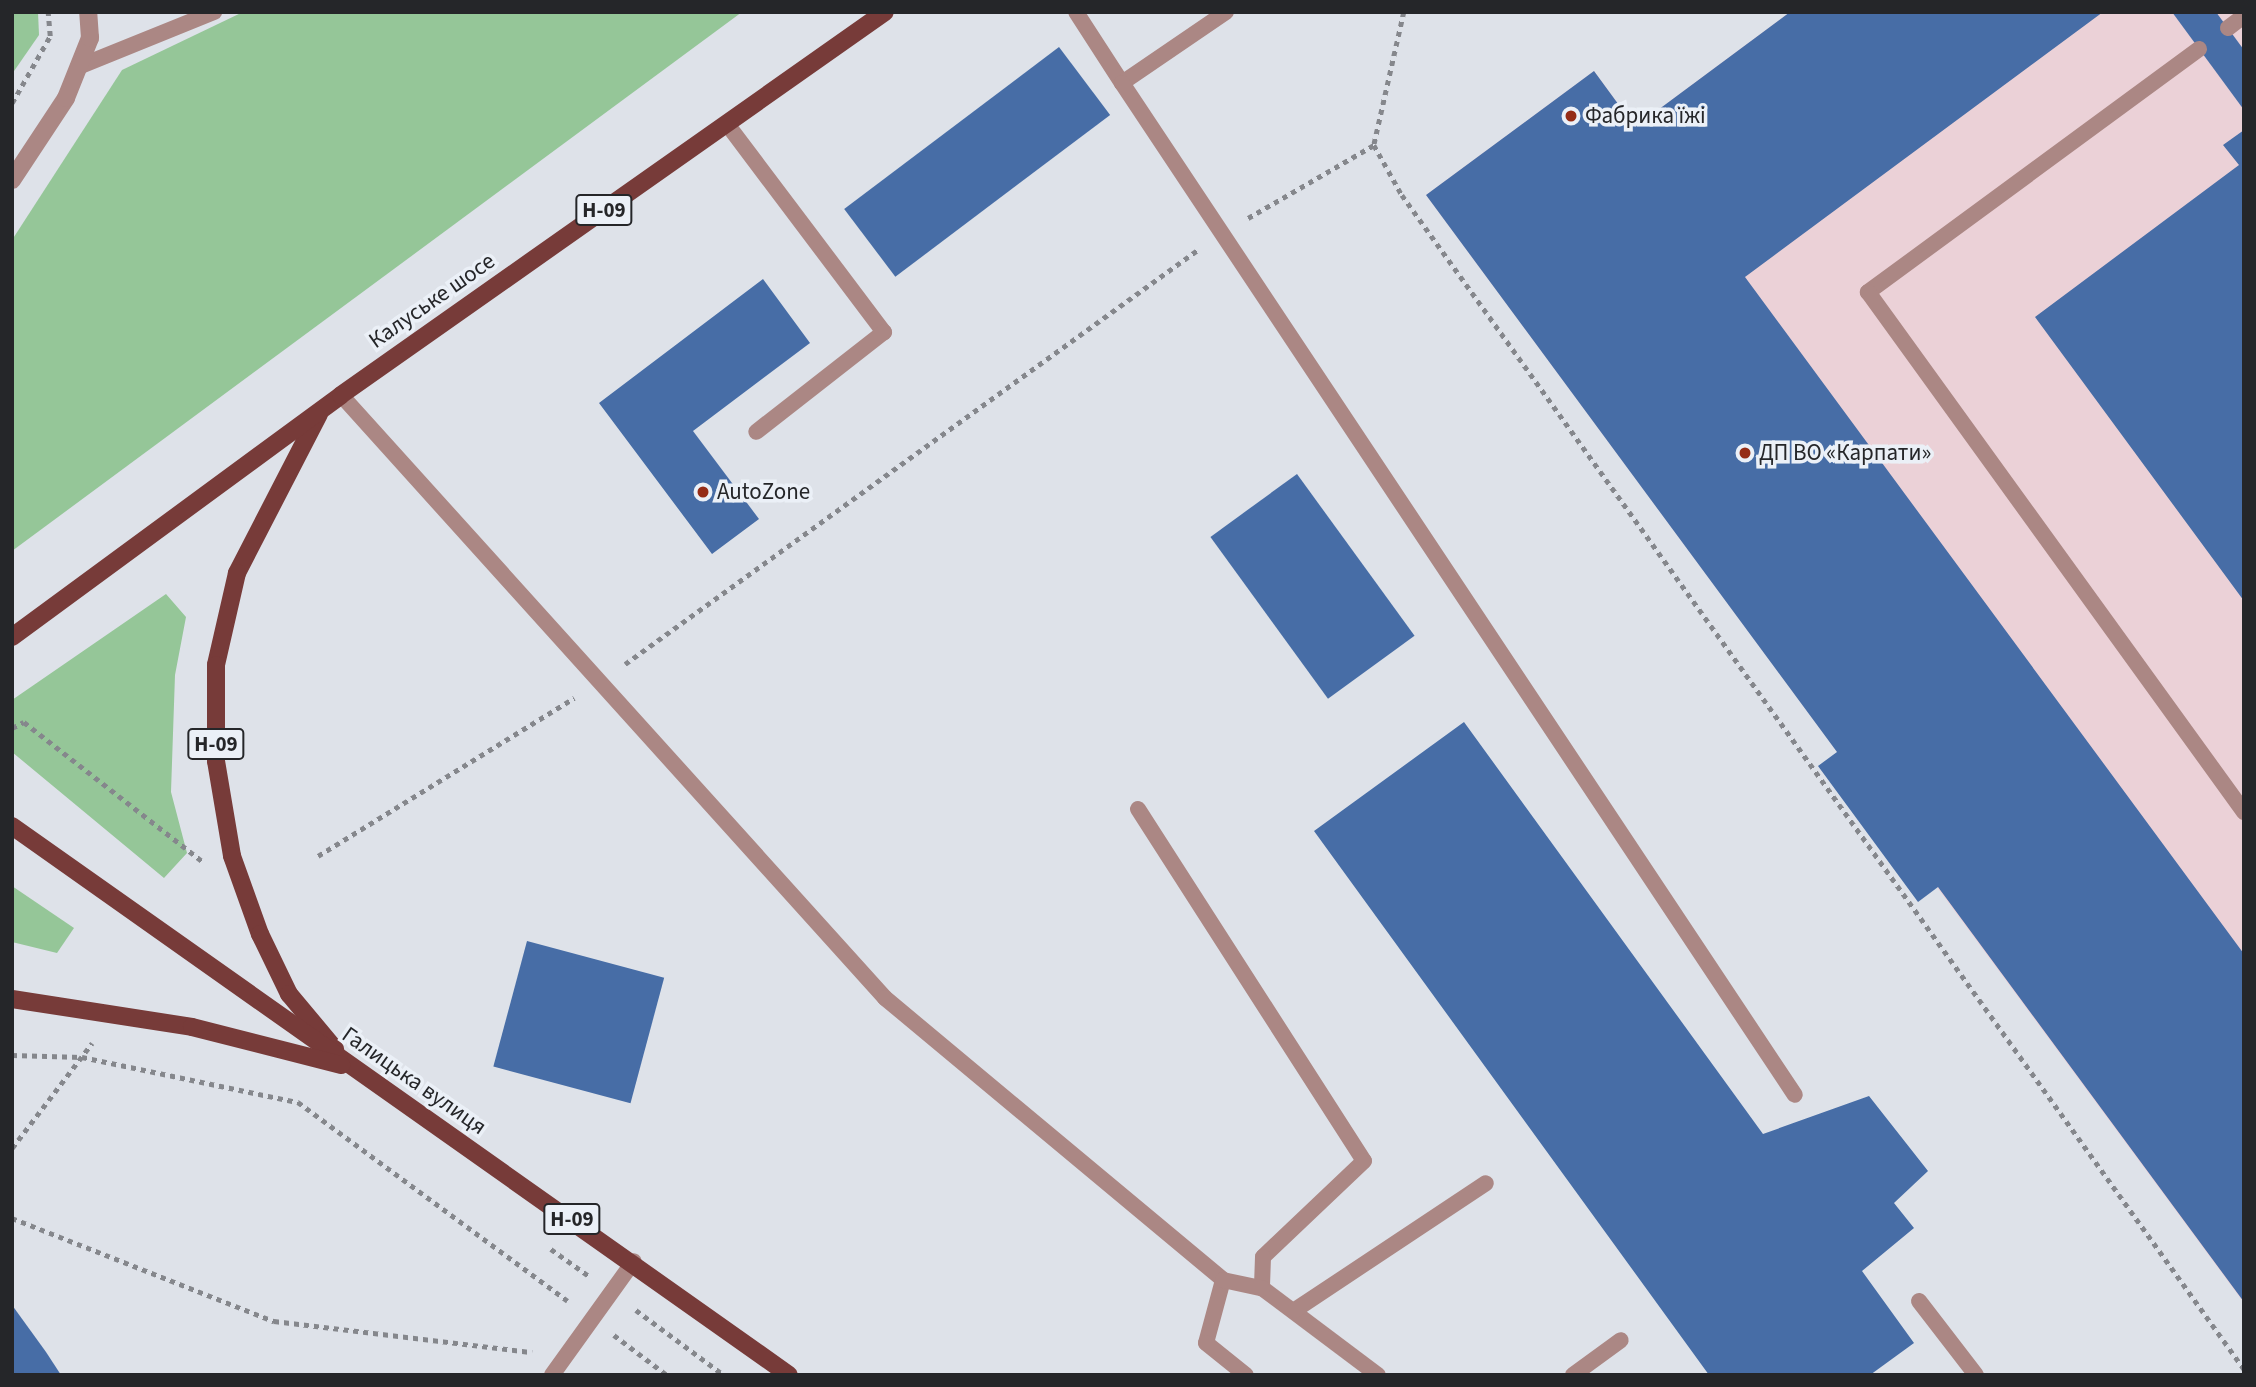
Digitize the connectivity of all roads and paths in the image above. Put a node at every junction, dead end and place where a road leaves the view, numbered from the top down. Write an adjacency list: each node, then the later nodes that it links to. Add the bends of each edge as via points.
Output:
1 (48, 12): 13 (path, via 50,36)
2 (89, 12): 11 (street, via 90,38)
3 (214, 12): 11 (lane)
4 (885, 12): 14 (main road, Калуське шосе / Н-09)
5 (1076, 12): 12 (lane)
6 (1226, 12): 12 (lane)
7 (1404, 12): 15 (path)
8 (2244, 16): 9 (lane)
9 (2228, 28)
10 (2199, 49): 25 (lane, via 1868,292)
11 (78, 67): 16 (street, via 66,98)
12 (1122, 83): 17 (lane)
13 (12, 103)
14 (727, 124): 18 (main road, Калуське шосе / Н-09); 20 (lane, via 884,332)
15 (1374, 145): 17 (path); 48 (path, via 1410,206)
16 (12, 180)
17 (1222, 233): 22 (path); 34 (lane)
18 (341, 395): 19 (main road, Калуське шосе / Н-09); 22 (lane)
19 (322, 409): 21 (main road, Калуське шосе); 33 (main road, Н-09, via 237,573 216,665 216,761 232,856 260,934 289,994)
20 (756, 432)
21 (12, 637)
22 (602, 681): 27 (path); 40 (lane, via 885,998)
23 (12, 727): 28 (path, via 24,722)
24 (1138, 809): 41 (lane, via 1364,1161 1263,1257)
25 (2244, 812)
26 (12, 826): 33 (main road, Галицька вулиця)
27 (318, 856)
28 (204, 863)
29 (12, 999): 30 (main road)
30 (115, 1013): 32 (path); 33 (main road, via 192,1027)
31 (12, 1055): 32 (path)
32 (82, 1057): 35 (path); 45 (path, via 298,1102)
33 (350, 1067): 39 (main road, Галицька вулиця / Н-09)
34 (1795, 1095)
35 (12, 1148)
36 (1486, 1183): 44 (lane)
37 (12, 1218): 47 (path, via 274,1321)
38 (544, 1243): 42 (path)
39 (634, 1261): 42 (lane); 52 (main road, Галицька вулиця / Н-09)
40 (1223, 1280): 41 (lane); 53 (lane, via 1206,1343)
41 (1262, 1288): 44 (lane)
42 (611, 1293): 45 (lane); 51 (path)
43 (1919, 1301): 56 (lane)
44 (1295, 1310): 54 (lane)
45 (593, 1319): 47 (lane); 50 (path)
46 (1621, 1340): 55 (lane)
47 (566, 1356): 49 (lane)
48 (2244, 1369)
49 (552, 1375)
50 (667, 1375)
51 (724, 1375)
52 (789, 1375)
53 (1246, 1375)
54 (1378, 1375)
55 (1573, 1375)
56 (1976, 1375)

